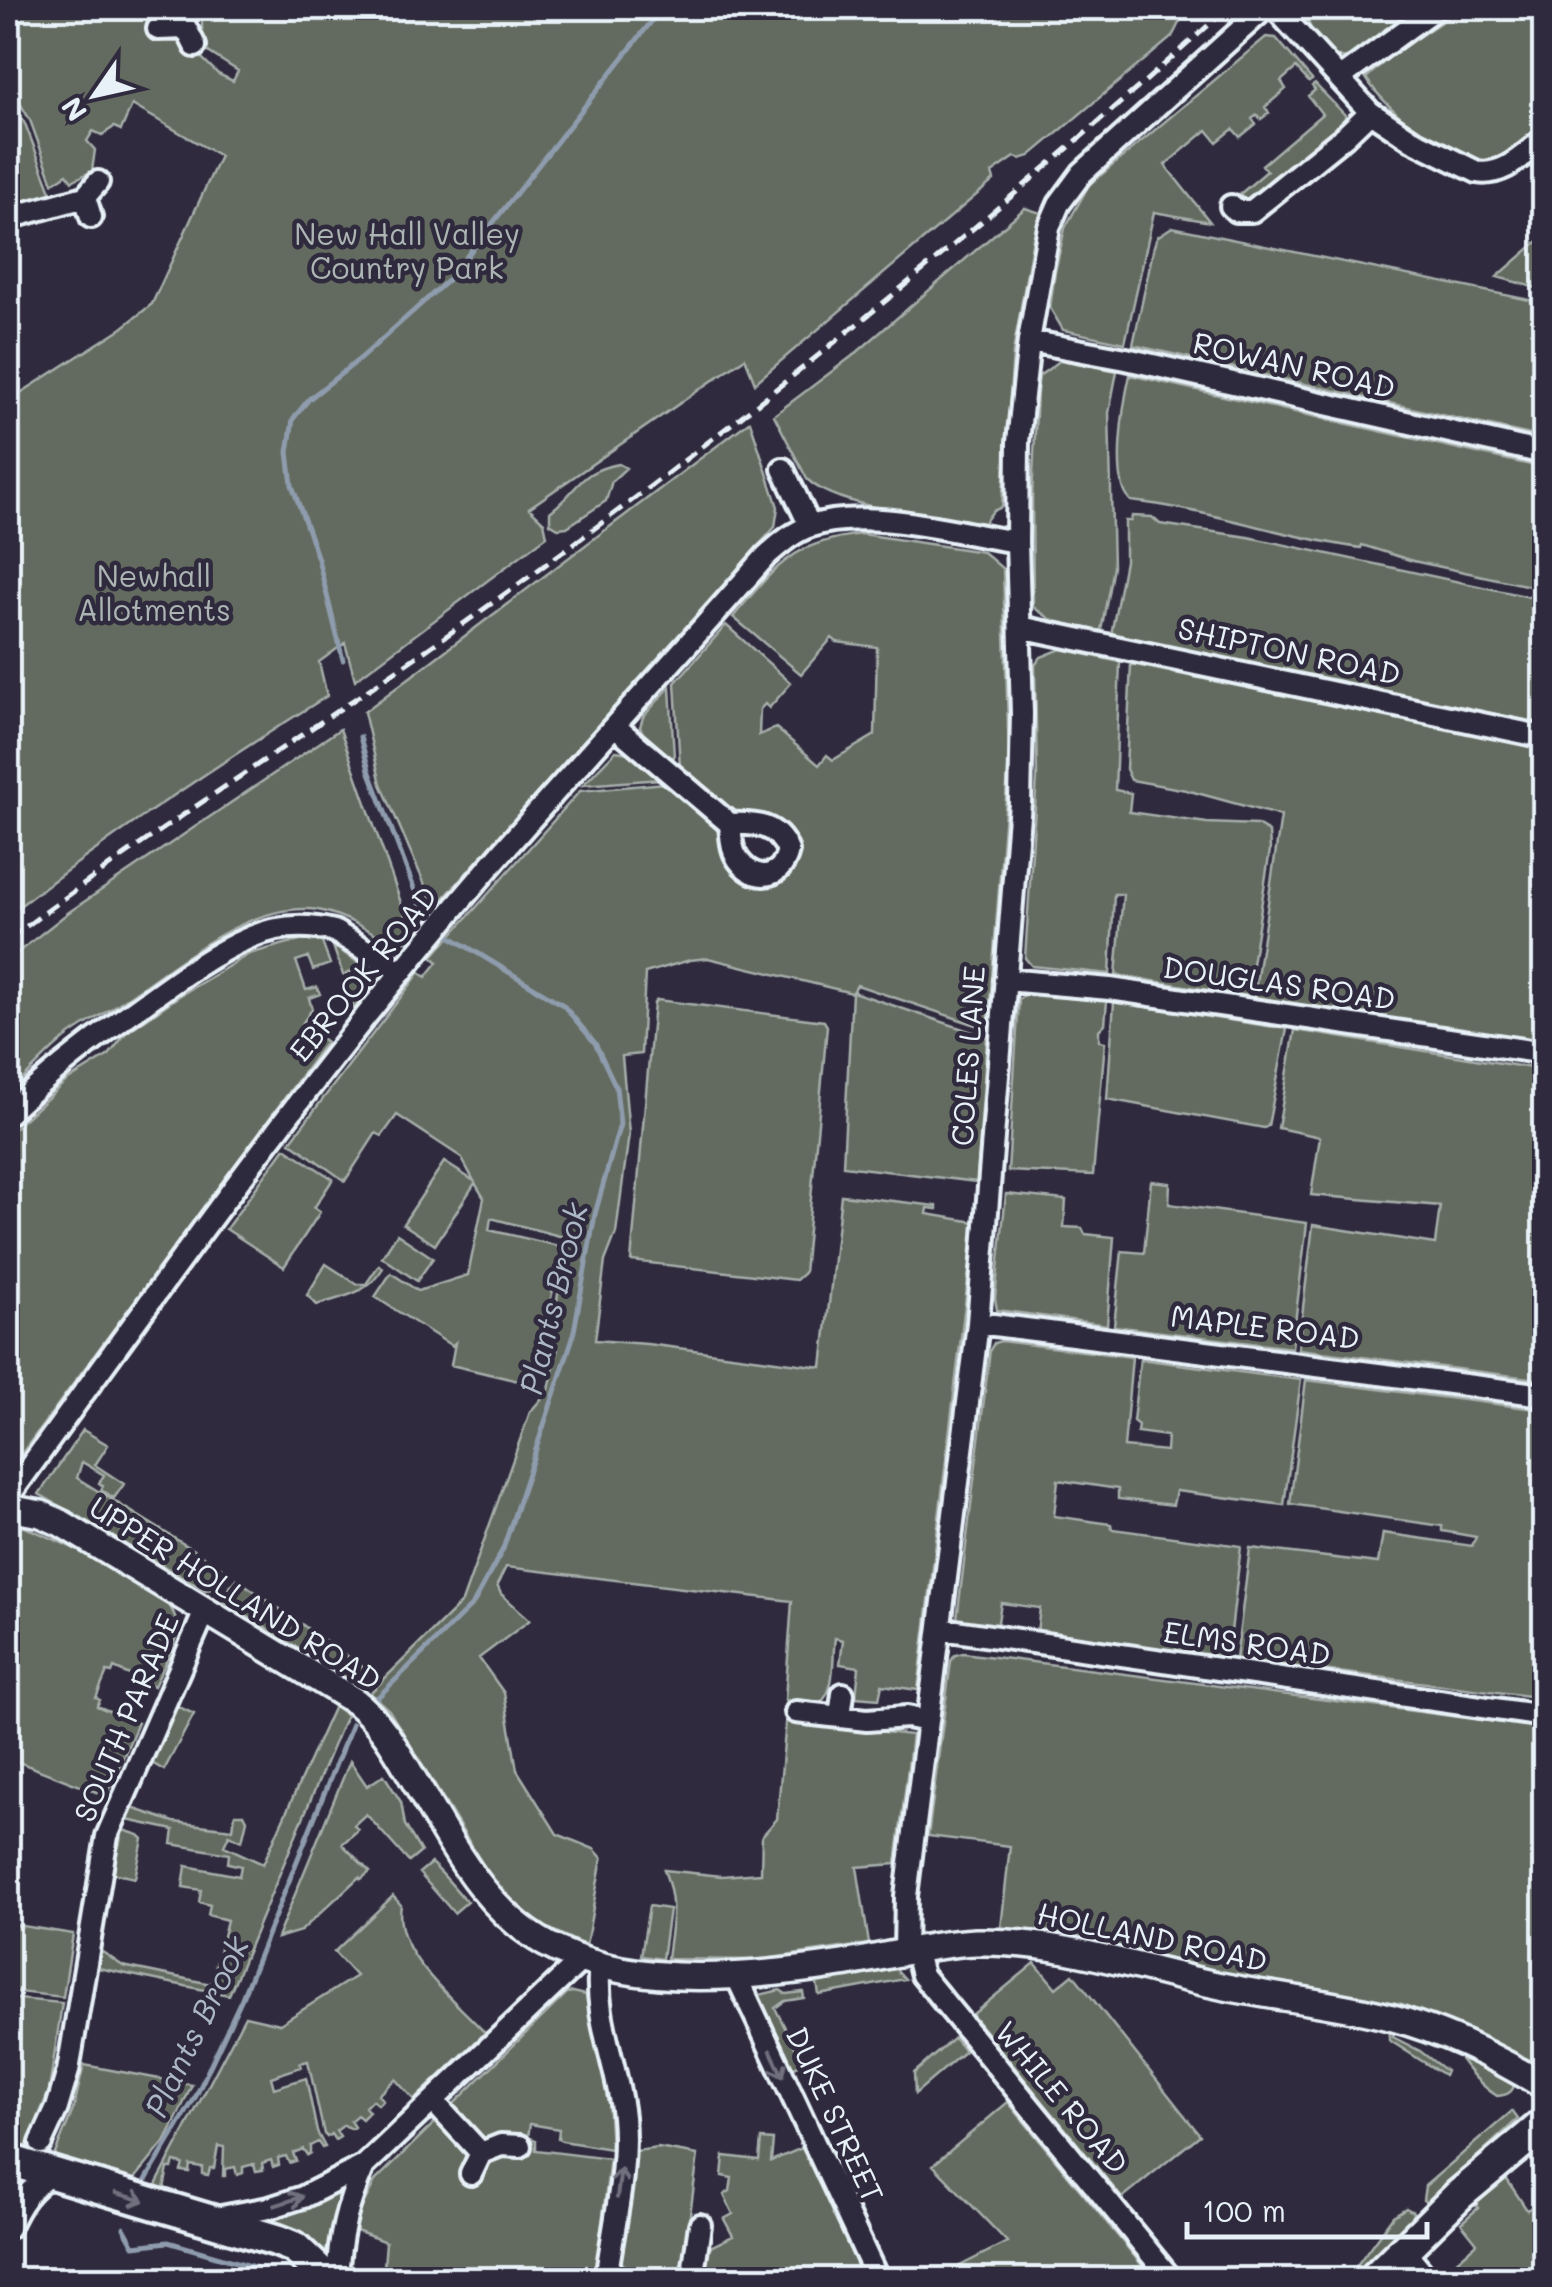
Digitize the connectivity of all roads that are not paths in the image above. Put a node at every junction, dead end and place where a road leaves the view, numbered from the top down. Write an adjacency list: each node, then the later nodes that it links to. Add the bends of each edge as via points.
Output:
1 (195, 8): 5 (street, via 190,37)
2 (1265, 8): 12 (street, COLES LANE, via 1082,173 1058,204)
3 (1275, 8): 6 (street)
4 (1436, 8): 6 (street)
5 (158, 30)
6 (1340, 78): 7 (street)
7 (1370, 112): 8 (street, via 1412,140 1488,174); 10 (street, via 1252,211)
8 (1544, 139)
9 (91, 198): 11 (street)
10 (1231, 206)
11 (8, 218)
12 (1030, 340): 13 (street, ROWAN ROAD); 16 (street, COLES LANE)
13 (1544, 453)
14 (783, 469): 15 (street)
15 (810, 526): 16 (street, EBROOK ROAD, via 864,518); 18 (street, EBROOK ROAD, via 766,556)
16 (1016, 542): 17 (street, COLES LANE)
17 (1020, 628): 19 (street, SHIPTON ROAD); 22 (street, COLES LANE, via 1021,773)
18 (616, 727): 20 (street); 21 (street, EBROOK ROAD)
19 (1544, 737)
20 (730, 824)
21 (402, 972): 24 (street, via 323,928 294,926 254,936 192,969); 27 (street, EBROOK ROAD)
22 (1005, 980): 23 (street, DOUGLAS ROAD); 25 (street, COLES LANE)
23 (1544, 1053)
24 (8, 1113)
25 (978, 1323): 26 (street, MAPLE ROAD); 30 (street, COLES LANE)
26 (1544, 1395)
27 (8, 1497)
28 (8, 1508): 29 (street, UPPER HOLLAND ROAD, via 61,1523)
29 (206, 1609): 34 (street, UPPER HOLLAND ROAD, via 373,1717 469,1871); 41 (street, SOUTH PARADE, via 107,1836 68,2070)
30 (942, 1629): 32 (street, ELMS ROAD); 33 (street, COLES LANE)
31 (796, 1712): 33 (street, via 841,1705 866,1720)
32 (1544, 1716)
33 (927, 1721): 35 (street, COLES LANE, via 906,1896)
34 (506, 1916): 36 (street, HOLLAND ROAD)
35 (910, 1950): 37 (street, HOLLAND ROAD); 38 (street, HOLLAND ROAD, via 1031,1944 1389,2017 1496,2058); 58 (street, WHILE ROAD, via 922,1975)
36 (590, 1962): 37 (street, HOLLAND ROAD); 39 (street); 53 (street, one-way to 36, via 624,2135)
37 (736, 1975): 57 (street, DUKE STREET, one-way to 57)
38 (1544, 2086)
39 (433, 2101): 43 (street); 45 (street)
40 (1544, 2124): 52 (main road)
41 (41, 2142)
42 (520, 2146): 43 (street)
43 (481, 2152): 47 (street)
44 (8, 2163): 46 (main road); 48 (street, via 20,2182)
45 (364, 2166): 49 (street, one-way to 45, via 303,2197); 55 (street, via 346,2206)
46 (52, 2174): 48 (street); 49 (main road, one-way to 49)
47 (471, 2174)
48 (18, 2204): 51 (street)
49 (209, 2219): 54 (main road, via 294,2248)
50 (700, 2224): 56 (street)
51 (8, 2228)
52 (1403, 2249): 59 (main road); 60 (street)
53 (611, 2279)
54 (329, 2280)
55 (337, 2280)
56 (692, 2280)
57 (878, 2280)
58 (1172, 2280)
59 (1372, 2280)
60 (1430, 2280)

